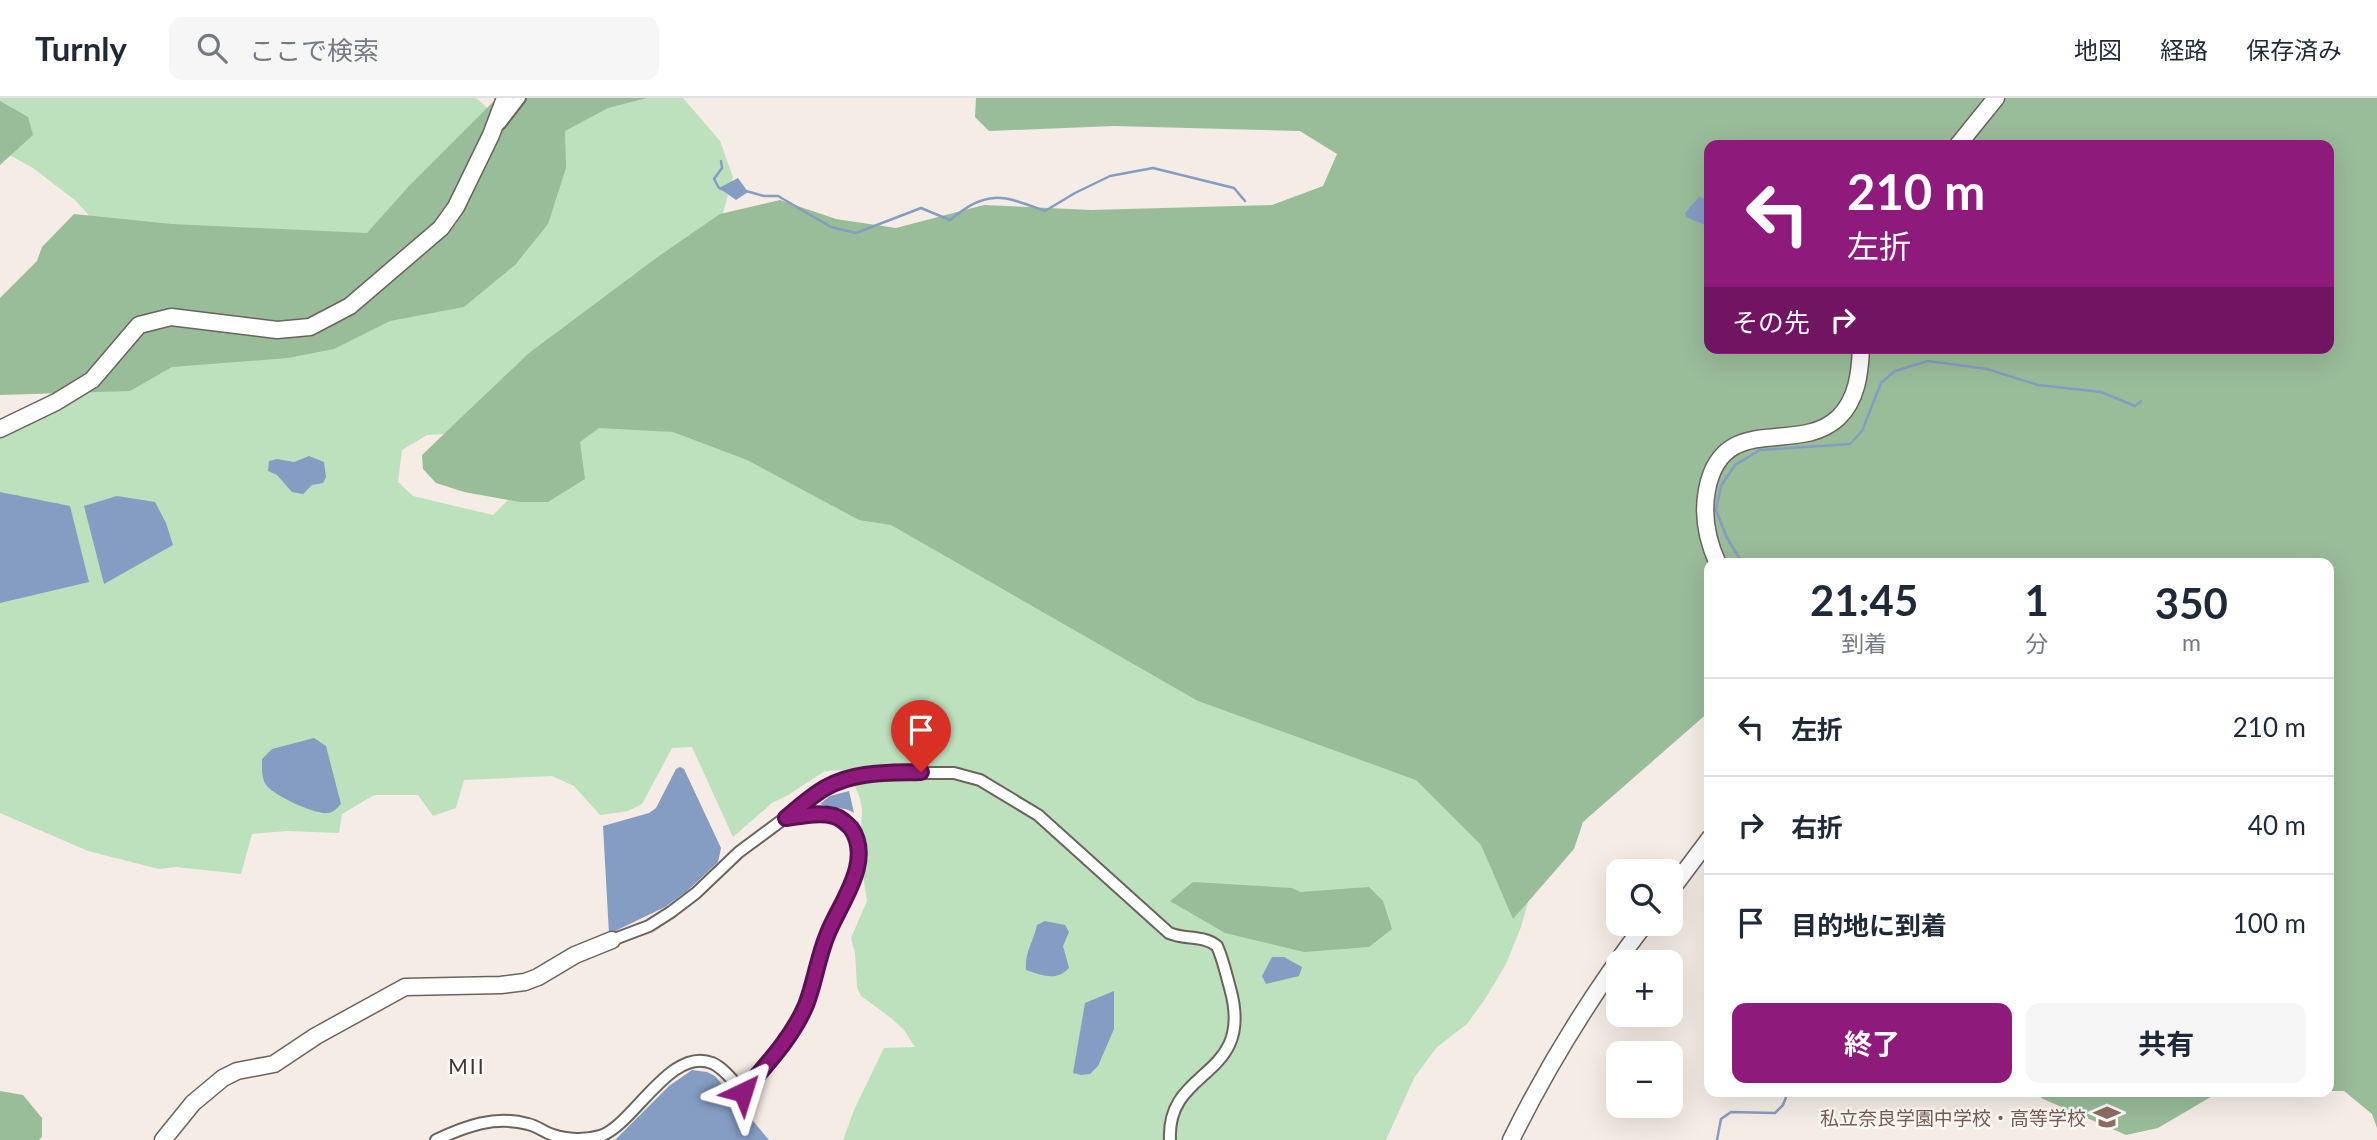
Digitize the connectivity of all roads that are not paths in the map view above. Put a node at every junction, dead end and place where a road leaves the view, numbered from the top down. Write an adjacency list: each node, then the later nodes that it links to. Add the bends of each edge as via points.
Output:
1 (505, 98): 4 (street)
2 (520, 98): 4 (street)
3 (1996, 98): 5 (street)
4 (491, 135): 7 (street, via 456,207 440,228 350,306 310,327 277,330 171,317 139,325 92,380)
5 (1962, 140)
6 (1859, 354): 8 (street, via 1850,403 1836,419 1801,434 1745,441 1713,468 1704,508 1706,533)
7 (0, 429)
8 (1716, 558)
9 (786, 818): 13 (street, via 671,912); 15 (street, via 822,814 847,823 855,834 857,868 826,937 804,1008 779,1049 743,1092 719,1067 692,1062 670,1073 624,1120 601,1136 563,1138 526,1123 489,1121); 16 (street, via 824,789 853,777 921,772 968,775 1038,815 1169,933 1217,946 1233,998 1233,1036 1228,1050 1175,1106)
10 (1704, 846): 11 (street)
11 (1683, 874)
12 (1636, 936): 17 (street, via 1572,1028)
13 (612, 940): 14 (street, via 525,982 405,987 274,1064 223,1078 193,1103)
14 (164, 1140)
15 (436, 1140)
16 (1170, 1140)
17 (1511, 1140)

